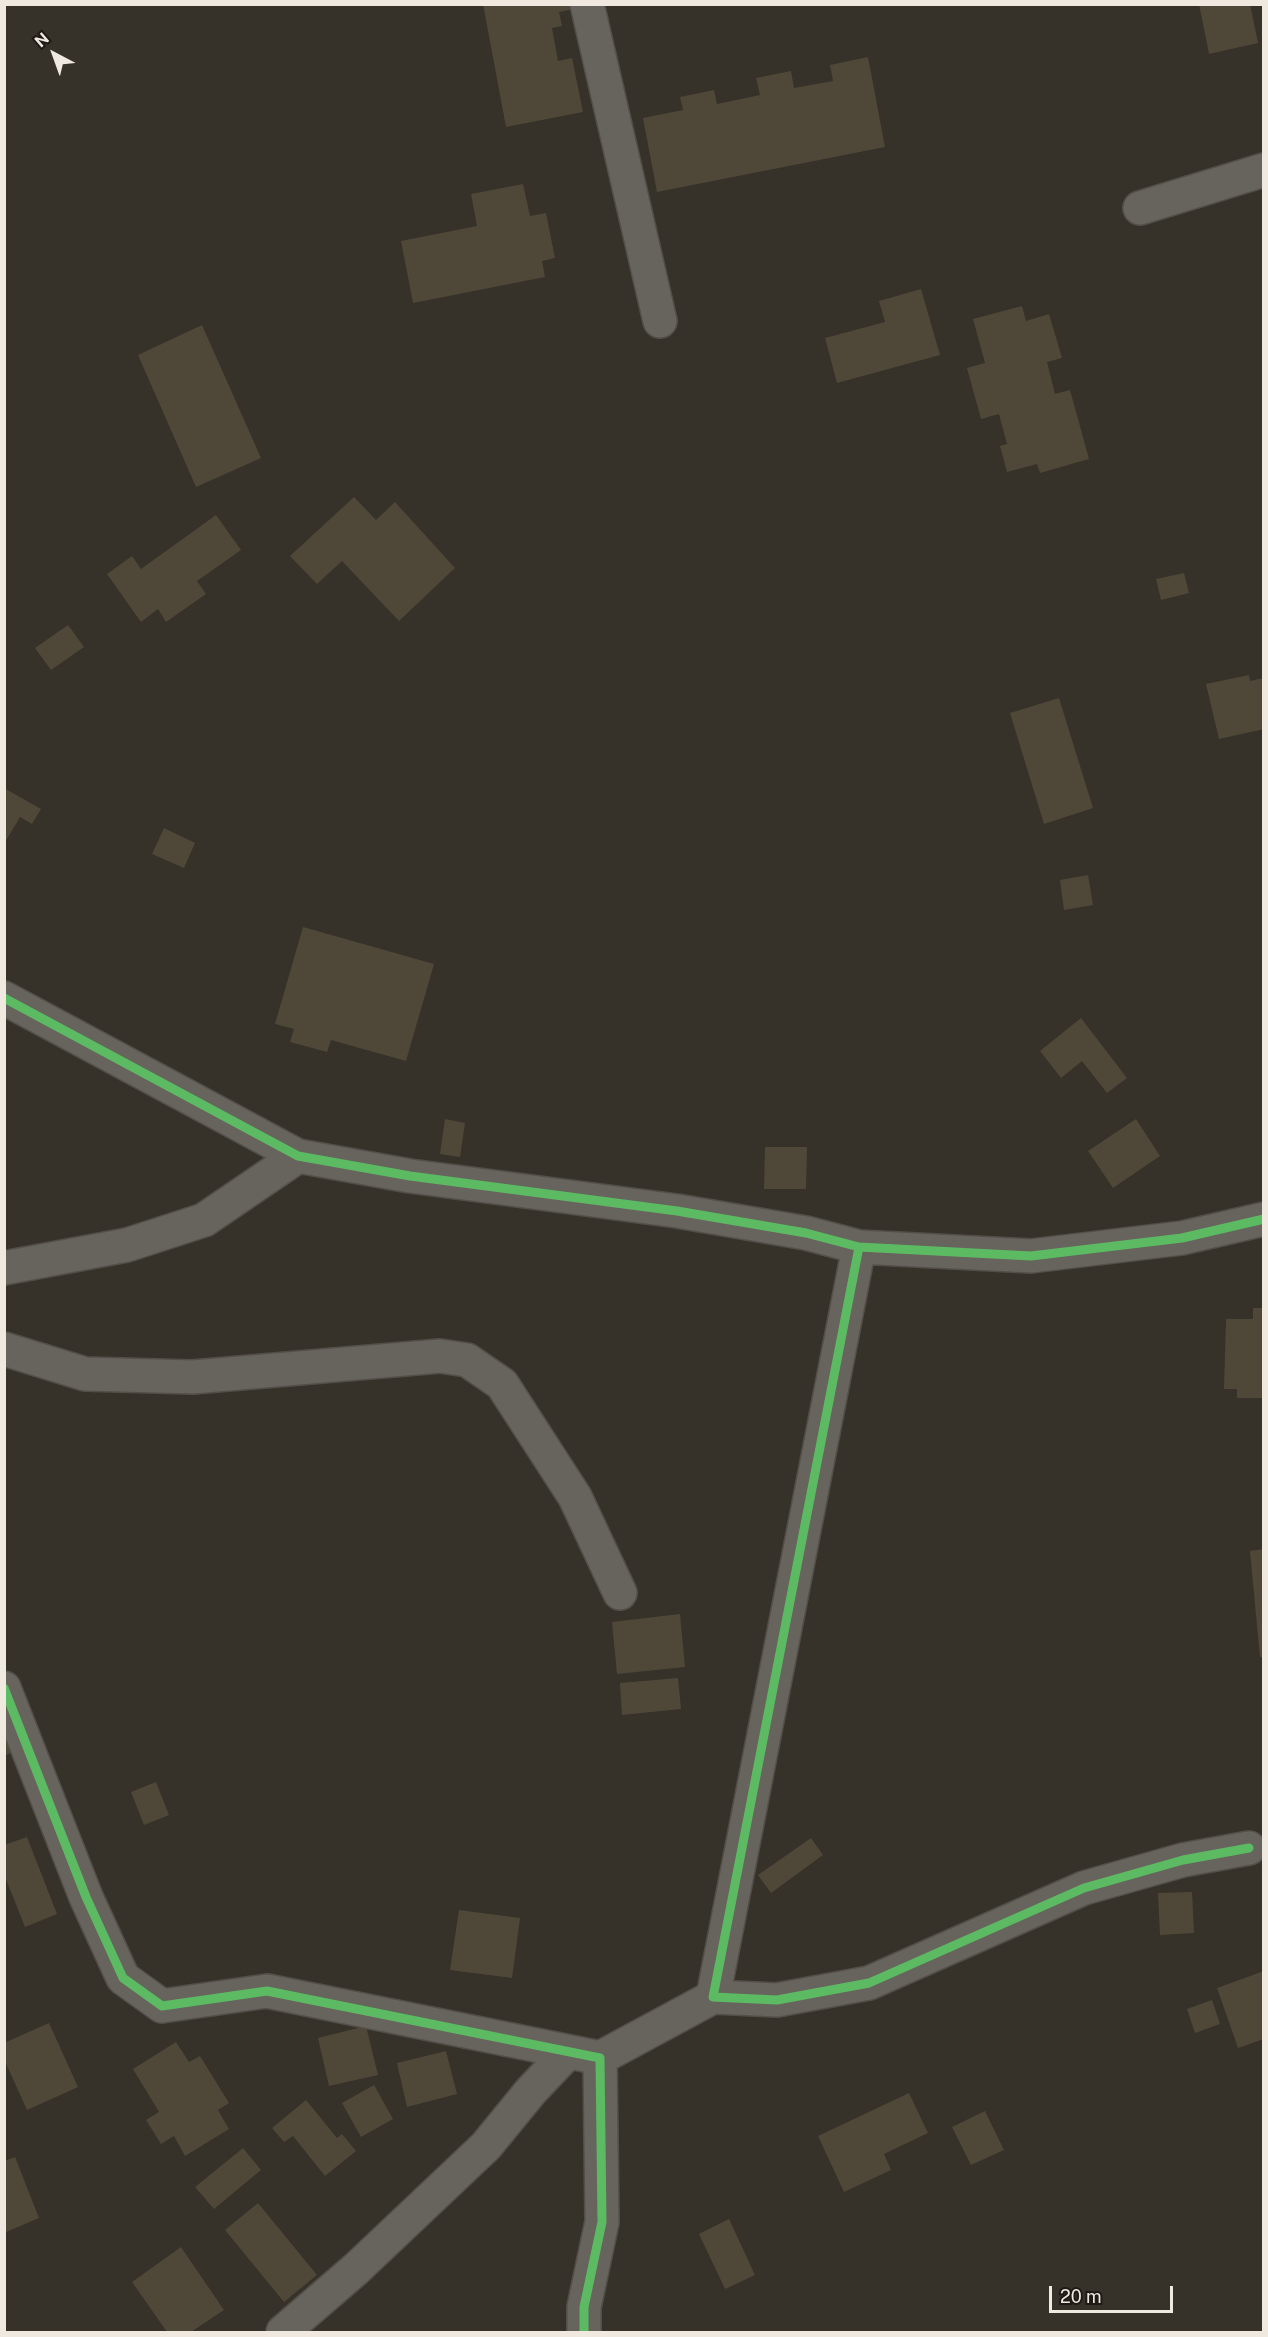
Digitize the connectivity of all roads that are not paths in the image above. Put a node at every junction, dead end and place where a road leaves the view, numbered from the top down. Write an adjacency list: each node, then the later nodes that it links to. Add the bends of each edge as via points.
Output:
1 (587, 4): 4 (street)
2 (1263, 170): 3 (street)
3 (1140, 208)
4 (660, 321)
5 (4, 998): 6 (street)
6 (298, 1156): 8 (street, via 410,1176 677,1211 806,1233); 9 (street, via 204,1220 128,1245)
7 (1263, 1219): 8 (street, via 1182,1238 1031,1256)
8 (859, 1247): 14 (street)
9 (4, 1268)
10 (4, 1349): 11 (street, via 86,1374 193,1377 440,1356 467,1360 501,1384 575,1497)
11 (621, 1593)
12 (4, 1688): 15 (street, via 86,1897 123,1978 162,2007 267,1992)
13 (1249, 1848): 14 (street, via 1184,1860 1084,1888 869,1983 777,2000)
14 (713, 1997): 16 (street)
15 (568, 2052): 16 (street); 17 (street, via 486,2146)
16 (600, 2058): 18 (street, via 602,2222 584,2307)
17 (283, 2332)
18 (584, 2332)

